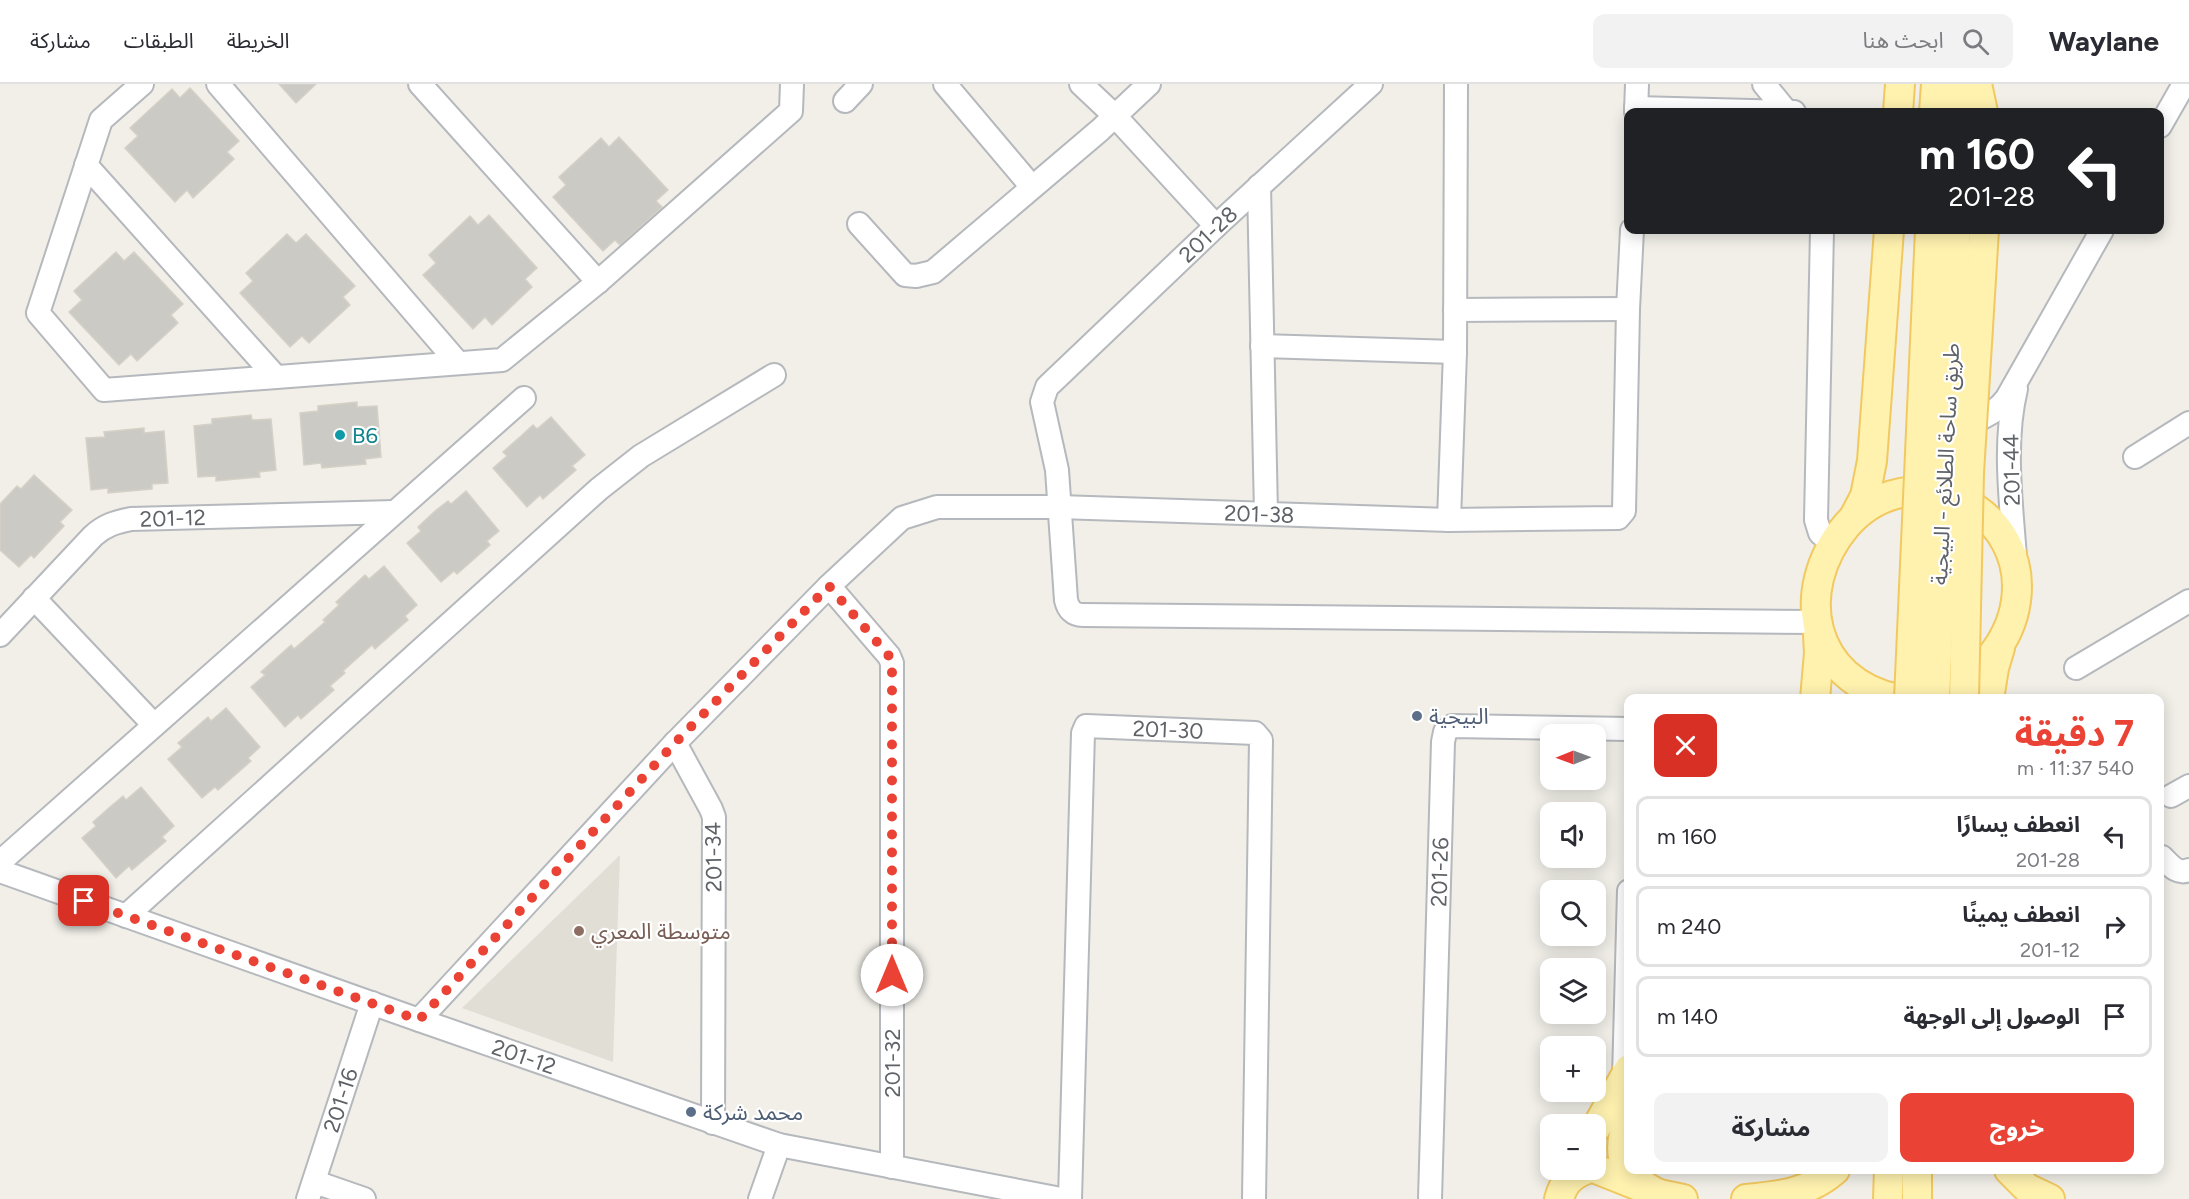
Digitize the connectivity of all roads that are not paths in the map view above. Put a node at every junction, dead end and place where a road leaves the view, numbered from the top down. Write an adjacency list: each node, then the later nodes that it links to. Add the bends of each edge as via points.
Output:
1 (142, 84): 27 (street, via 101,120)
2 (218, 84): 44 (street)
3 (420, 84): 39 (street)
4 (792, 84): 39 (street, via 791,111)
5 (861, 84): 18 (street)
6 (945, 84): 29 (street)
7 (1081, 84): 25 (street)
8 (1149, 84): 25 (street)
9 (1371, 84): 28 (street, 201-28)
10 (1456, 84): 41 (street)
11 (1637, 84): 19 (street)
12 (1764, 84): 20 (street)
13 (1900, 84): 21 (main road)
14 (1936, 84): 22 (main road)
15 (1962, 84): 23 (main road)
16 (1977, 84): 24 (main road)
17 (2184, 84): 26 (street)
18 (845, 101)
19 (1636, 108)
20 (1786, 108)
21 (1898, 108)
22 (1934, 108)
23 (1961, 108)
24 (1982, 108)
25 (1115, 116): 29 (street); 31 (street)
26 (2164, 119)
27 (86, 165): 47 (street); 47 (street, via 38,314 104,390)
28 (1259, 186): 31 (street, 201-28); 42 (street)
29 (1032, 187): 30 (street, via 933,272 915,276 905,275)
30 (859, 224)
31 (1216, 226): 52 (street, 201-28, via 1047,387 1042,402 1055,458)
32 (1632, 234): 40 (street)
33 (1822, 234): 57 (street, via 1816,520 1820,533)
34 (1889, 234): 55 (main road, via 1872,461 1865,496)
35 (1930, 234): 68 (main road, طريق ساحة الطلائع - البيجية, bridge)
36 (1956, 234): 69 (main road, طريق ساحة الطلائع - البيجية, bridge)
37 (1984, 234): 71 (main road, bridge, via 1969,473)
38 (2100, 234): 45 (street, 201-44)
39 (598, 282): 44 (street, via 502,360)
40 (1628, 309): 41 (street); 56 (street, 201-38, via 1624,511 1618,518 1607,520)
41 (1455, 310): 43 (street)
42 (1262, 346): 43 (street); 54 (street)
43 (1455, 352): 56 (street)
44 (458, 363): 47 (street)
45 (2023, 371): 51 (street, 201-44, via 1996,410 1959,434 1942,487); 58 (street, 201-44, via 2009,432)
46 (774, 375): 80 (street, via 650,450 599,489)
47 (276, 377)
48 (524, 398): 53 (street)
49 (2189, 423): 50 (street)
50 (2135, 458)
51 (1924, 491): 55 (main road, via 1887,496); 58 (main road, via 1961,499 1987,516 2006,541)
52 (1059, 507): 54 (street, 201-38); 59 (street, 201-38, via 937,507 902,518); 62 (street, via 1066,600 1069,609 1078,615)
53 (394, 512): 60 (street, 201-12, via 115,522 93,536); 73 (street)
54 (1266, 513): 56 (street, 201-38)
55 (1853, 517): 57 (main road)
56 (1449, 520)
57 (1833, 544): 62 (main road, via 1822,563 1815,593)
58 (2016, 571): 64 (main road, via 2015,605)
59 (829, 586): 75 (street); 89 (street, 201-32, via 892,663)
60 (34, 598): 63 (street, 201-12); 73 (street)
61 (2189, 601): 65 (street)
62 (1817, 624): 66 (main road); 67 (main road, via 1831,657 1854,681)
63 (0, 635)
64 (2006, 636): 70 (main road, via 1973,676); 72 (main road)
65 (2076, 668)
66 (1815, 694)
67 (1880, 694)
68 (1909, 694)
69 (1935, 694)
70 (1945, 694)
71 (1964, 694)
72 (1990, 694)
73 (154, 725): 77 (street)
74 (1624, 729): 104 (street, 201-26, via 1452,726 1445,732)
75 (675, 743): 82 (street); 85 (street, 201-34, via 714,817)
76 (2164, 859): 78 (street, via 2176,870)
77 (0, 862)
78 (2189, 870)
79 (0, 871): 80 (street, 201-12)
80 (126, 916): 81 (street, 201-12)
81 (372, 1003): 82 (street, 201-12); 97 (street, 201-16)
82 (419, 1020): 85 (street, 201-12)
83 (1624, 1077): 84 (main road)
84 (1604, 1114)
85 (713, 1123): 87 (street, 201-12)
86 (1624, 1139): 88 (main road)
87 (779, 1145): 89 (street, 201-12); 100 (street)
88 (1624, 1160)
89 (892, 1167): 101 (street, 201-12)
90 (1606, 1173): 98 (main road)
91 (1631, 1174): 98 (main road, via 1642,1186)
92 (1830, 1174): 105 (main road, via 1814,1186 1782,1196)
93 (1833, 1174): 106 (main road)
94 (1889, 1174): 107 (main road)
95 (1917, 1174): 108 (main road)
96 (2000, 1179): 109 (main road, via 2012,1192); 110 (main road)
97 (312, 1191): 99 (street)
98 (1671, 1197)
99 (364, 1199)
100 (760, 1199)
101 (1061, 1199)
102 (1070, 1199): 103 (street, 201-30, via 1086,726 1255,733 1261,740)
103 (1254, 1199)
104 (1430, 1199)
105 (1746, 1199)
106 (1822, 1199)
107 (1888, 1199)
108 (1917, 1199)
109 (2031, 1199)
110 (2050, 1199)

